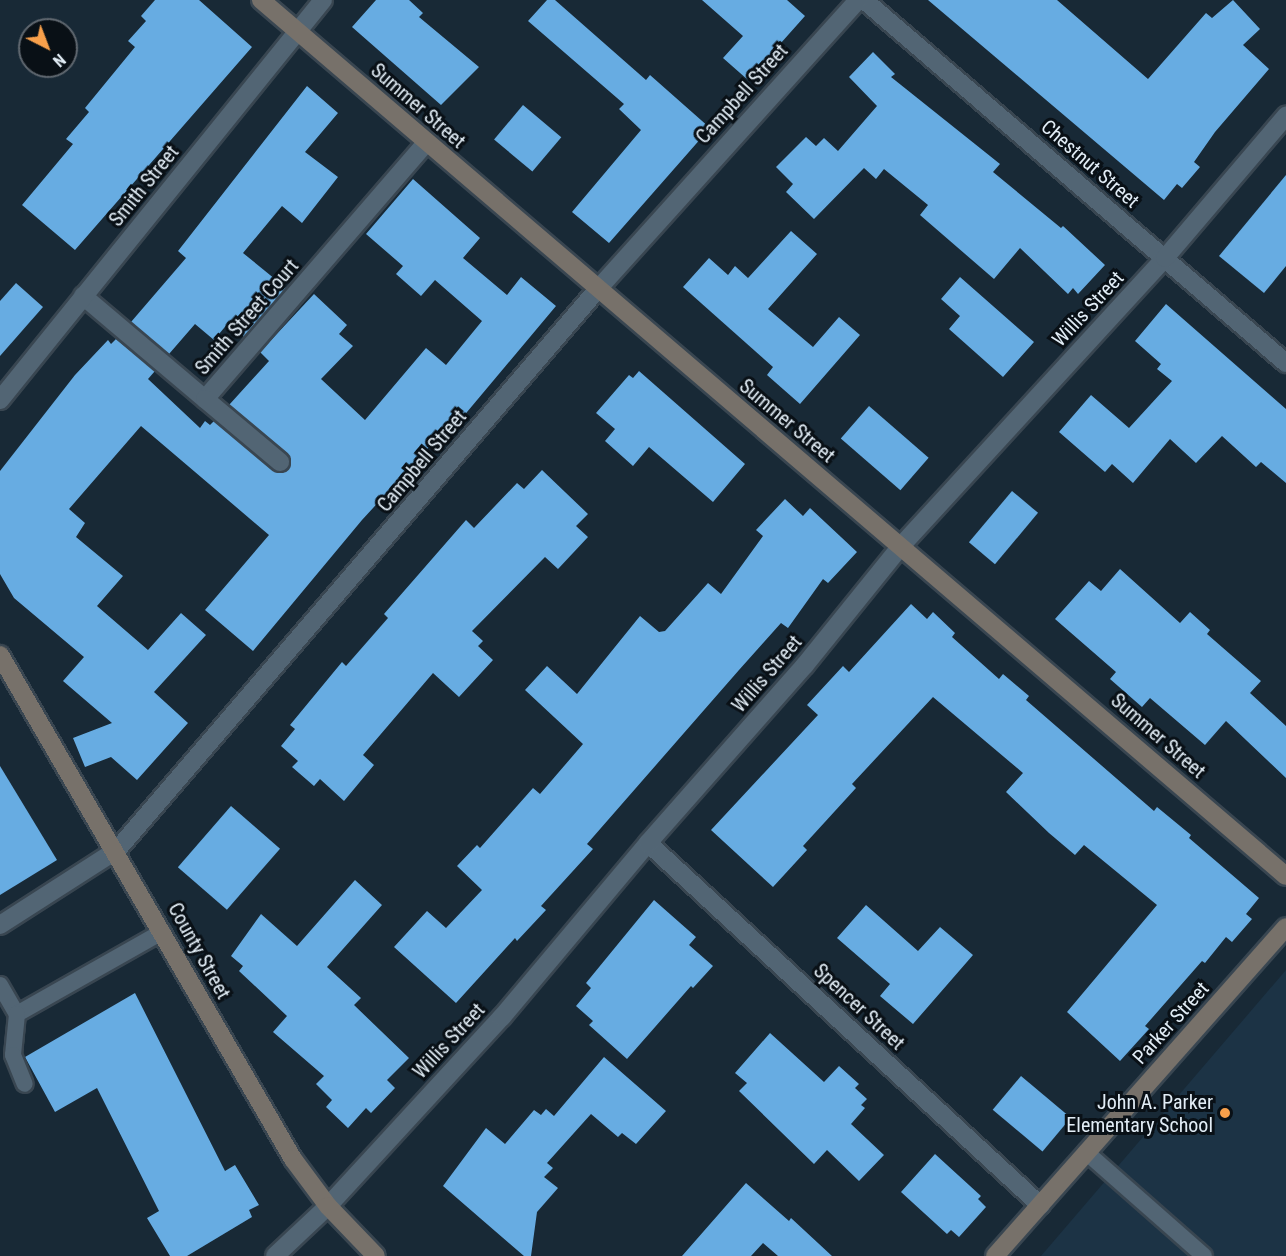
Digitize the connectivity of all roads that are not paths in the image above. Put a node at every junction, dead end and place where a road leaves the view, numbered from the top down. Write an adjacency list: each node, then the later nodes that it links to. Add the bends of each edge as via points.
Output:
1 (261, 0): 5 (main road, Summer Street)
2 (323, 0): 5 (street, Smith Street)
3 (858, 0): 9 (street, Campbell Street)
4 (864, 0): 8 (street, Chestnut Street)
5 (297, 32): 7 (main road, Summer Street); 10 (street, Smith Street)
6 (1286, 116): 8 (street, Willis Street)
7 (426, 143): 9 (main road, Summer Street); 12 (street, Smith Street Court)
8 (1165, 258): 11 (street, Chestnut Street); 15 (street, Willis Street)
9 (597, 290): 15 (main road, Summer Street); 18 (street, Campbell Street)
10 (83, 296): 12 (street, Smith Street Court); 13 (street, Smith Street)
11 (1286, 363)
12 (205, 399): 14 (street)
13 (0, 400)
14 (280, 462)
15 (901, 546): 17 (street, Willis Street, via 805,665); 19 (main road, Summer Street)
16 (0, 655): 18 (main road, County Street)
17 (648, 843): 27 (street, Spencer Street); 28 (street, Willis Street, via 502,1017)
18 (117, 850): 20 (street, Campbell Street); 22 (main road, County Street)
19 (1286, 876)
20 (0, 926)
21 (1286, 927): 26 (main road, Parker Street)
22 (162, 932): 24 (lane); 28 (main road, County Street, via 262,1109)
23 (0, 986): 24 (lane)
24 (17, 1014): 25 (lane, via 13,1055)
25 (25, 1084)
26 (1086, 1152): 27 (main road, Parker Street); 32 (lane)
27 (1040, 1205): 31 (main road, Parker Street)
28 (328, 1206): 29 (street, Willis Street); 30 (main road, County Street)
29 (275, 1256)
30 (376, 1256)
31 (995, 1256)
32 (1204, 1256)

